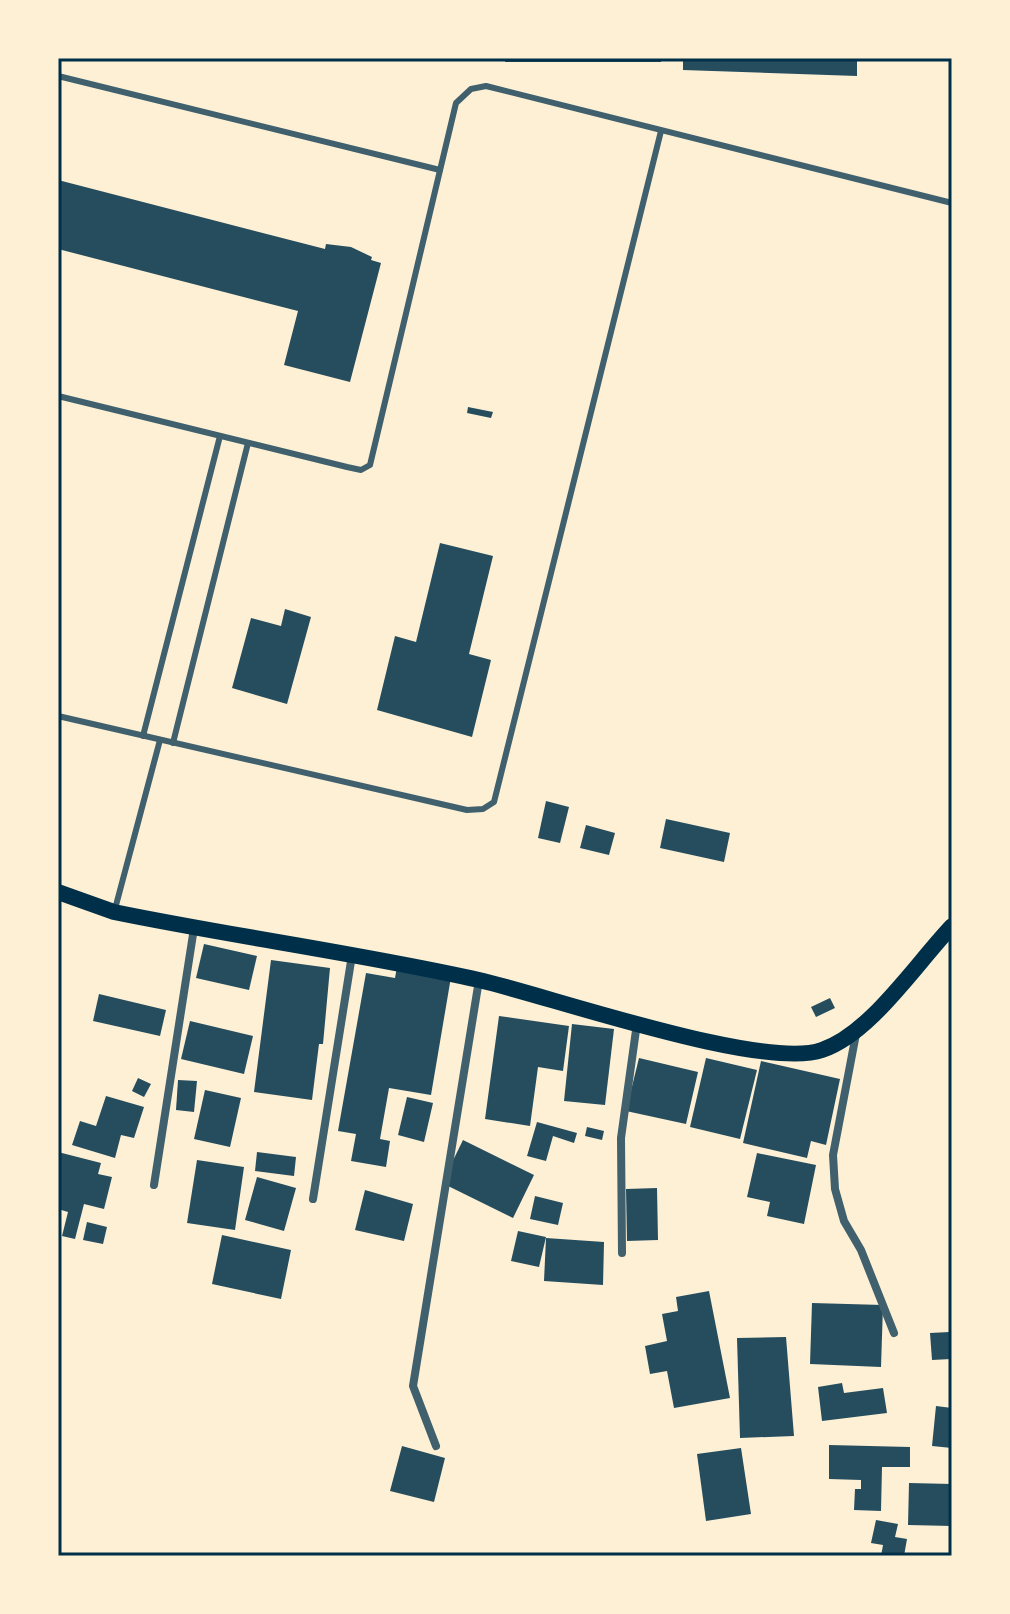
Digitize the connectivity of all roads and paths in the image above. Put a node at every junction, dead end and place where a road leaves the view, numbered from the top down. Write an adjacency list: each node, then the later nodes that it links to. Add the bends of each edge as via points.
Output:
1 (58, 76): 3 (lane)
2 (661, 131): 3 (lane, via 486,86 471,89 456,103); 4 (lane); 11 (lane, via 494,802 467,810)
3 (440, 170): 7 (lane, via 370,465 361,470)
4 (952, 203)
5 (58, 396): 6 (lane)
6 (220, 436): 7 (lane); 9 (lane)
7 (248, 443): 11 (lane)
8 (58, 716): 9 (lane)
9 (143, 736): 10 (lane)
10 (160, 740): 11 (lane); 13 (lane)
11 (173, 743)
12 (58, 892): 13 (main road)
13 (114, 912): 15 (main road)
14 (952, 926): 19 (main road)
15 (194, 928): 16 (main road); 20 (street)
16 (352, 955): 17 (main road); 21 (street)
17 (479, 980): 18 (main road); 24 (street, via 413,1386)
18 (637, 1023): 19 (main road, via 795,1055 821,1051); 22 (street, via 621,1138)
19 (856, 1034): 23 (street, via 833,1155 835,1189)
20 (154, 1185)
21 (313, 1199)
22 (622, 1253)
23 (894, 1333)
24 (436, 1446)

